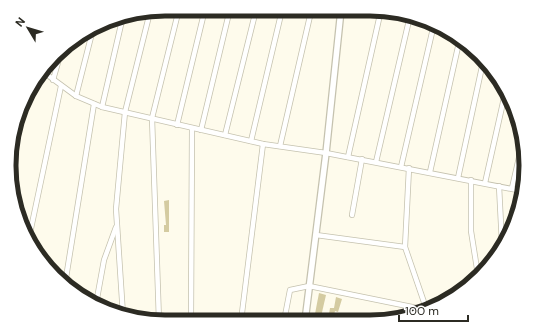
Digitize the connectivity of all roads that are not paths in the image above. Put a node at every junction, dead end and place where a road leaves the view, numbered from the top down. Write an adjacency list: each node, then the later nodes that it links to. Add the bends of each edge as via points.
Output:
1 (177, 16): 25 (street)
2 (203, 16): 26 (street)
3 (228, 16): 28 (street)
4 (255, 16): 29 (street)
5 (281, 16): 30 (street)
6 (310, 16): 32 (street)
7 (340, 16): 33 (street)
8 (380, 16): 34 (street)
9 (149, 17): 24 (street)
10 (409, 21): 37 (street)
11 (121, 23): 23 (street)
12 (433, 30): 38 (street)
13 (91, 36): 20 (street)
14 (458, 45): 40 (street)
15 (58, 62): 18 (street)
16 (482, 67): 41 (street)
17 (46, 75): 18 (street)
18 (53, 80): 19 (street)
19 (61, 86): 20 (street); 49 (street)
20 (76, 96): 22 (street)
21 (504, 99): 43 (street)
22 (94, 104): 23 (street); 54 (street)
23 (102, 107): 24 (street)
24 (125, 112): 25 (street); 48 (street, via 116,209)
25 (152, 118): 26 (street); 60 (street)
26 (177, 125): 27 (street)
27 (192, 128): 28 (street); 61 (street)
28 (201, 130): 29 (street)
29 (225, 135): 30 (street)
30 (251, 141): 31 (street)
31 (263, 144): 32 (street); 62 (street)
32 (280, 146): 33 (street)
33 (326, 153): 34 (street); 50 (street)
34 (348, 157): 36 (street)
35 (519, 157): 45 (street)
36 (362, 159): 37 (street); 47 (street)
37 (376, 162): 38 (street)
38 (401, 167): 39 (street)
39 (409, 168): 40 (street); 52 (street)
40 (430, 172): 41 (street)
41 (458, 178): 42 (street)
42 (471, 180): 43 (street); 53 (street, via 471,231)
43 (485, 183): 44 (street)
44 (499, 186): 45 (street); 51 (street)
45 (512, 188): 46 (street)
46 (517, 190)
47 (352, 215)
48 (117, 225): 56 (street, via 104,260); 59 (street)
49 (30, 229)
50 (316, 235): 52 (street); 55 (street)
51 (502, 236)
52 (405, 247): 57 (street)
53 (477, 269)
54 (66, 277)
55 (309, 286): 58 (street); 63 (street, via 290,290); 64 (street)
56 (97, 299)
57 (425, 305)
58 (416, 308)
59 (123, 309)
60 (159, 315)
61 (191, 315)
62 (242, 315)
63 (285, 315)
64 (306, 315)

